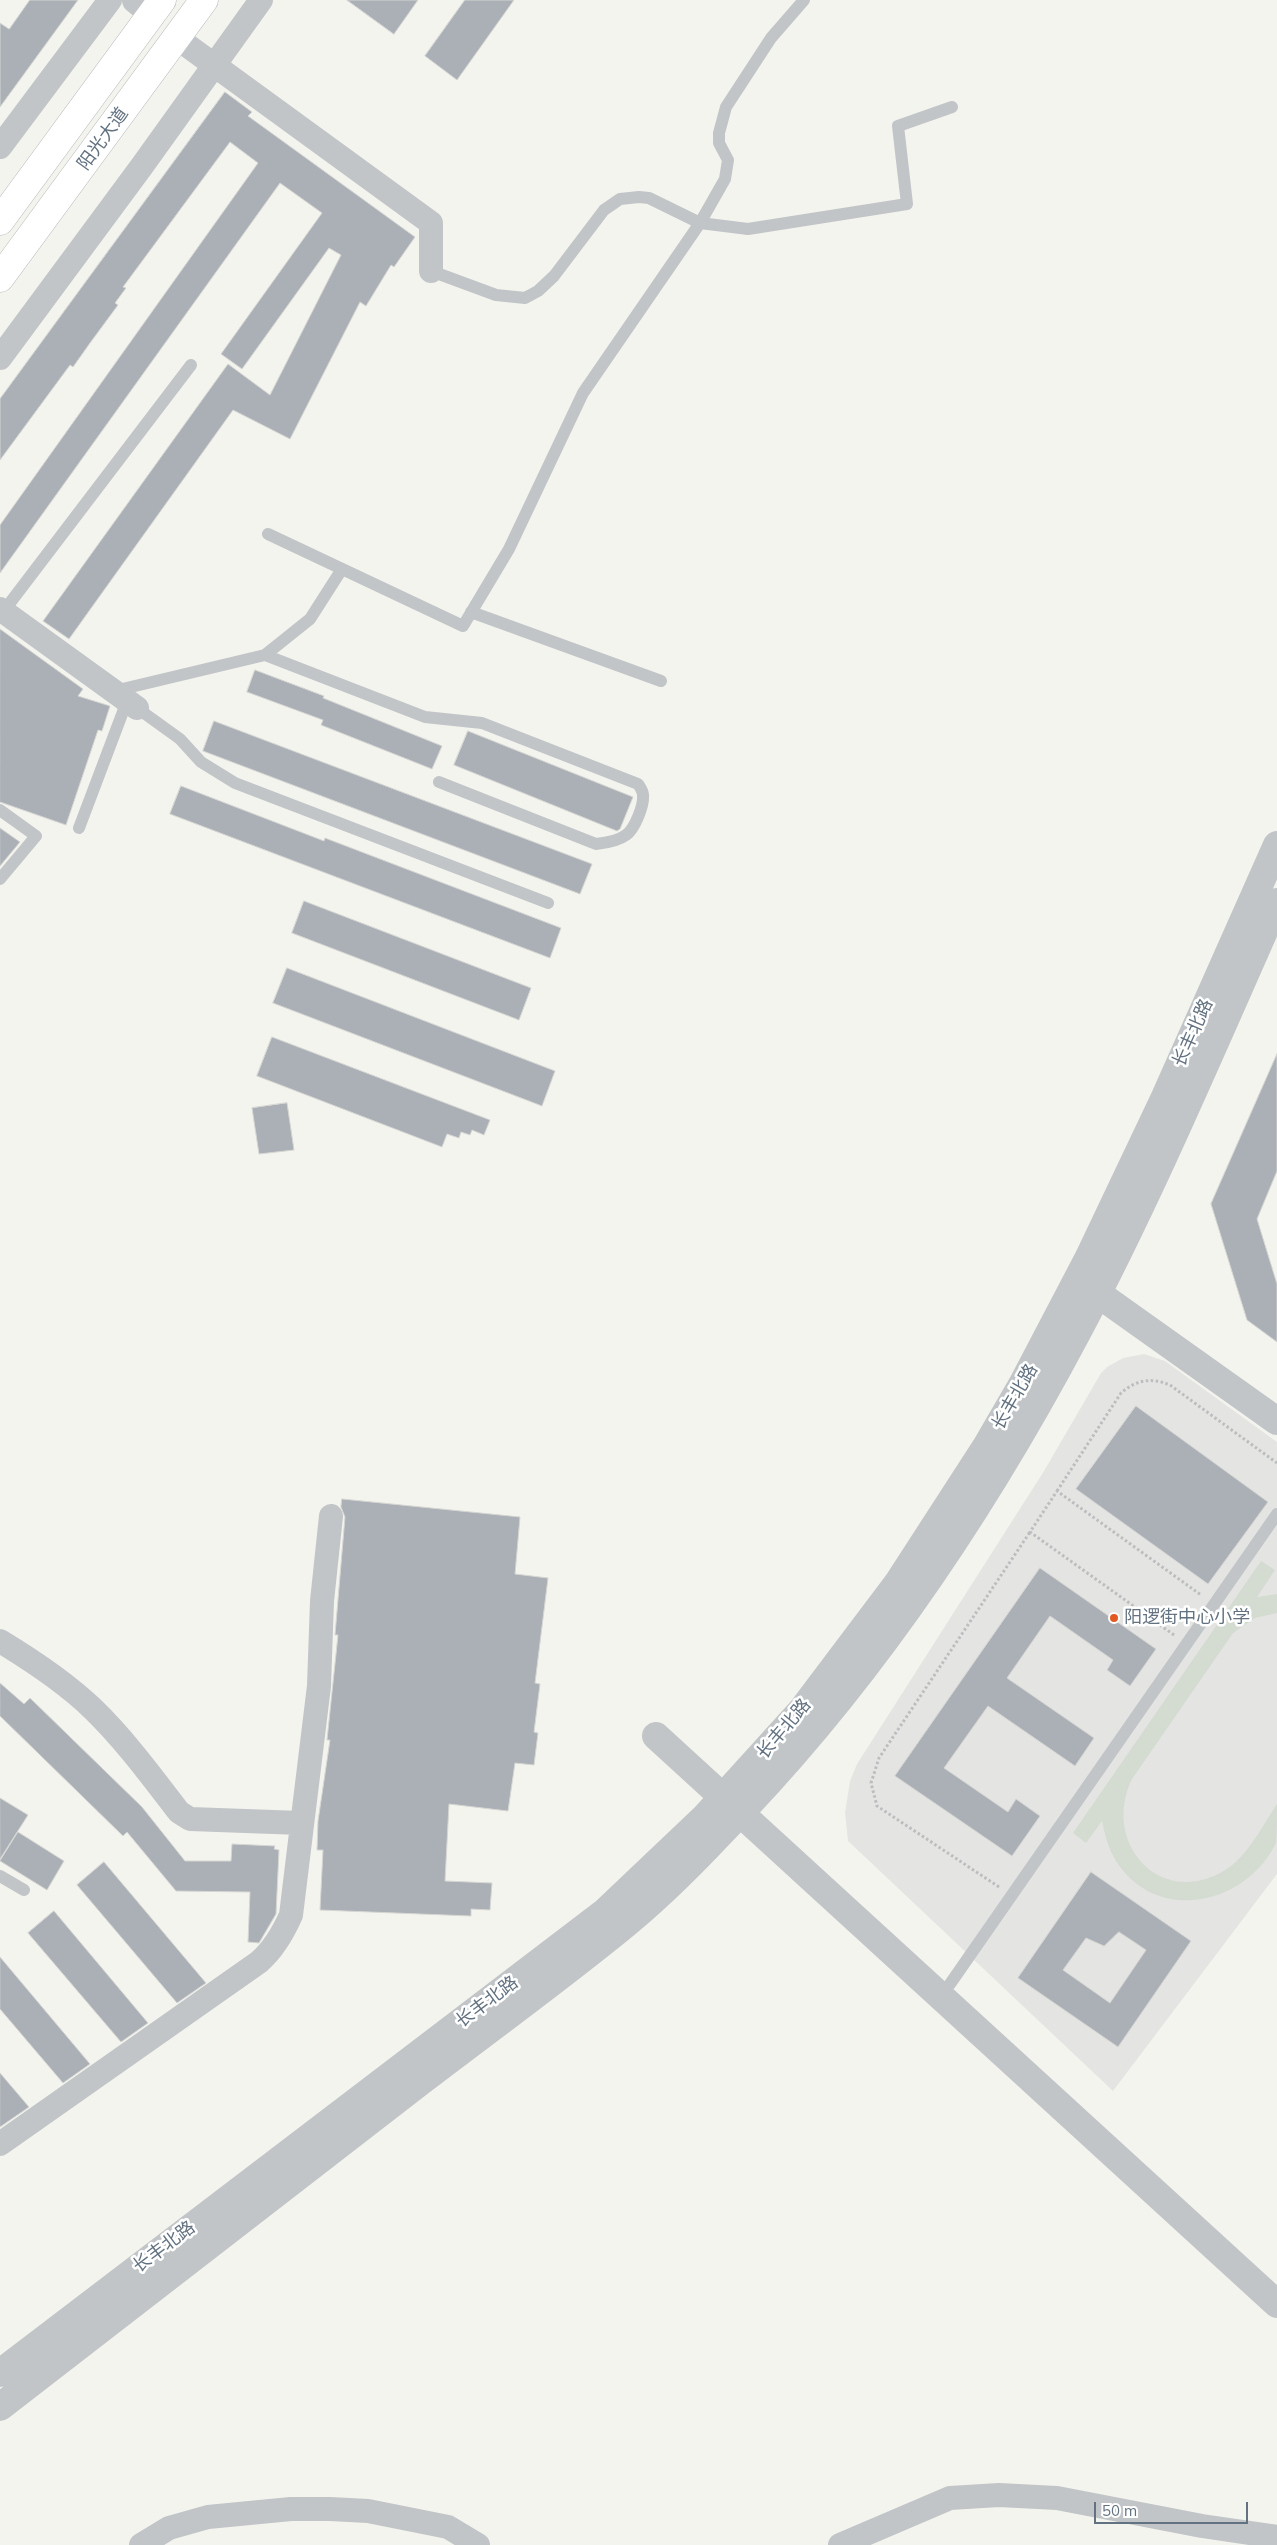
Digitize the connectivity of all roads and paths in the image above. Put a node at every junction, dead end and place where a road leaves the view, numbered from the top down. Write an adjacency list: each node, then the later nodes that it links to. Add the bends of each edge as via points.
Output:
1 (110, 0): 9 (street)
2 (204, 0): 6 (main road, 阳光大道)
3 (262, 0): 7 (street)
4 (804, 0): 11 (lane, via 771,38 726,107 718,133 719,143 728,160 725,179)
5 (150, 4): 10 (main road, 阳光大道)
6 (177, 38): 7 (street); 13 (main road, 阳光大道)
7 (215, 65): 12 (street, via 431,223); 14 (street)
8 (952, 107): 11 (lane, via 898,126 907,204 748,229)
9 (0, 147)
10 (0, 221)
11 (700, 223): 12 (lane, via 649,198 620,199 604,210 554,276 525,298 496,295); 19 (lane, via 583,393 509,549)
12 (430, 271)
13 (0, 278)
14 (0, 358)
15 (191, 365): 18 (lane)
16 (268, 534): 17 (lane)
17 (342, 569): 19 (lane, via 463,626); 20 (lane, via 310,619)
18 (2, 610): 22 (street)
19 (471, 612): 21 (lane)
20 (265, 654): 22 (lane); 23 (lane, via 425,717 482,723 638,784 643,801 631,830 618,838 596,844)
21 (661, 681)
22 (126, 700): 25 (lane); 29 (lane, via 180,739 201,762 235,783)
23 (439, 782)
24 (0, 810): 27 (lane, via 36,836)
25 (79, 828)
26 (1277, 845): 41 (street, 长丰北路, via 1165,1097 1089,1257 1023,1383 958,1492 892,1592)
27 (0, 879)
28 (1277, 902): 30 (street, 长丰北路, via 1186,1106)
29 (548, 903)
30 (1097, 1293): 31 (street); 41 (street, 长丰北路, via 1007,1457 921,1590 819,1724)
31 (1277, 1421)
32 (1277, 1463): 33 (path, via 1170,1385 1144,1380 1121,1393)
33 (1057, 1491): 36 (path); 37 (path)
34 (1277, 1514): 37 (lane)
35 (331, 1516): 42 (street, via 322,1601 319,1686)
36 (1030, 1532): 39 (path); 45 (path, via 879,1758 871,1783 877,1806)
37 (1214, 1604): 39 (lane)
38 (0, 1641): 42 (street, via 47,1671 92,1709 124,1743 179,1812 190,1819)
39 (1186, 1644): 45 (lane)
40 (662, 1730): 41 (street)
41 (737, 1800): 46 (street); 49 (street); 50 (street, 长丰北路, via 605,1912); 51 (street, 长丰北路, via 679,1875 620,1930)
42 (301, 1823): 47 (street, via 292,1915 268,1954)
43 (0, 1876): 44 (lane)
44 (24, 1890)
45 (1012, 1895): 46 (lane)
46 (950, 1984): 48 (street)
47 (0, 2144)
48 (1277, 2283)
49 (1277, 2304)
50 (0, 2373)
51 (0, 2407)
52 (1277, 2537): 55 (street, via 1057,2498 999,2495 950,2498)
53 (141, 2545): 54 (street, via 169,2528 208,2517 275,2510 330,2509 368,2511 448,2527)
54 (478, 2545)
55 (840, 2545)

